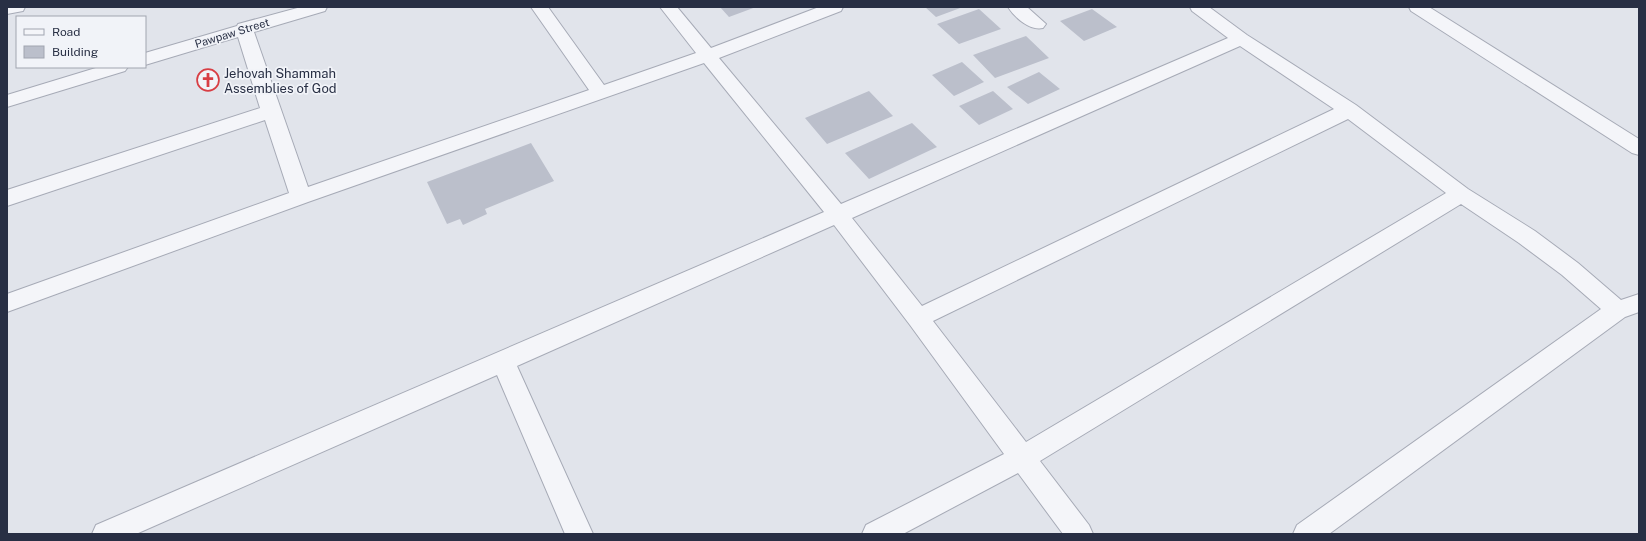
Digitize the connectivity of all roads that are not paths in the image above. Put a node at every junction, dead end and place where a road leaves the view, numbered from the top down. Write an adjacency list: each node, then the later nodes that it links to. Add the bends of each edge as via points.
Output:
1 (17, 7): 9 (street)
2 (319, 7): 11 (street, Pawpaw Street)
3 (539, 7): 16 (street)
4 (668, 7): 13 (street)
5 (835, 7): 13 (street)
6 (1016, 7): 10 (street)
7 (1198, 7): 12 (street)
8 (1417, 7): 20 (street)
9 (7, 10)
10 (1037, 24)
11 (244, 28): 14 (street, Pawpaw Street); 19 (street)
12 (1241, 39): 18 (street); 24 (street)
13 (707, 56): 16 (street); 24 (street)
14 (146, 59)
15 (115, 68): 17 (street)
16 (600, 93): 22 (street)
17 (7, 101)
18 (1349, 110): 21 (street); 27 (street)
19 (271, 111): 22 (street); 23 (street)
20 (1639, 148)
21 (1461, 194): 26 (street); 29 (street)
22 (301, 197): 25 (street)
23 (7, 198)
24 (838, 215): 27 (street); 28 (street)
25 (7, 303)
26 (1628, 306): 34 (street)
27 (918, 318): 29 (street)
28 (502, 362): 30 (street); 31 (street)
29 (1022, 458): 32 (street); 33 (street)
30 (106, 534)
31 (579, 534)
32 (876, 534)
33 (1079, 534)
34 (1307, 534)

